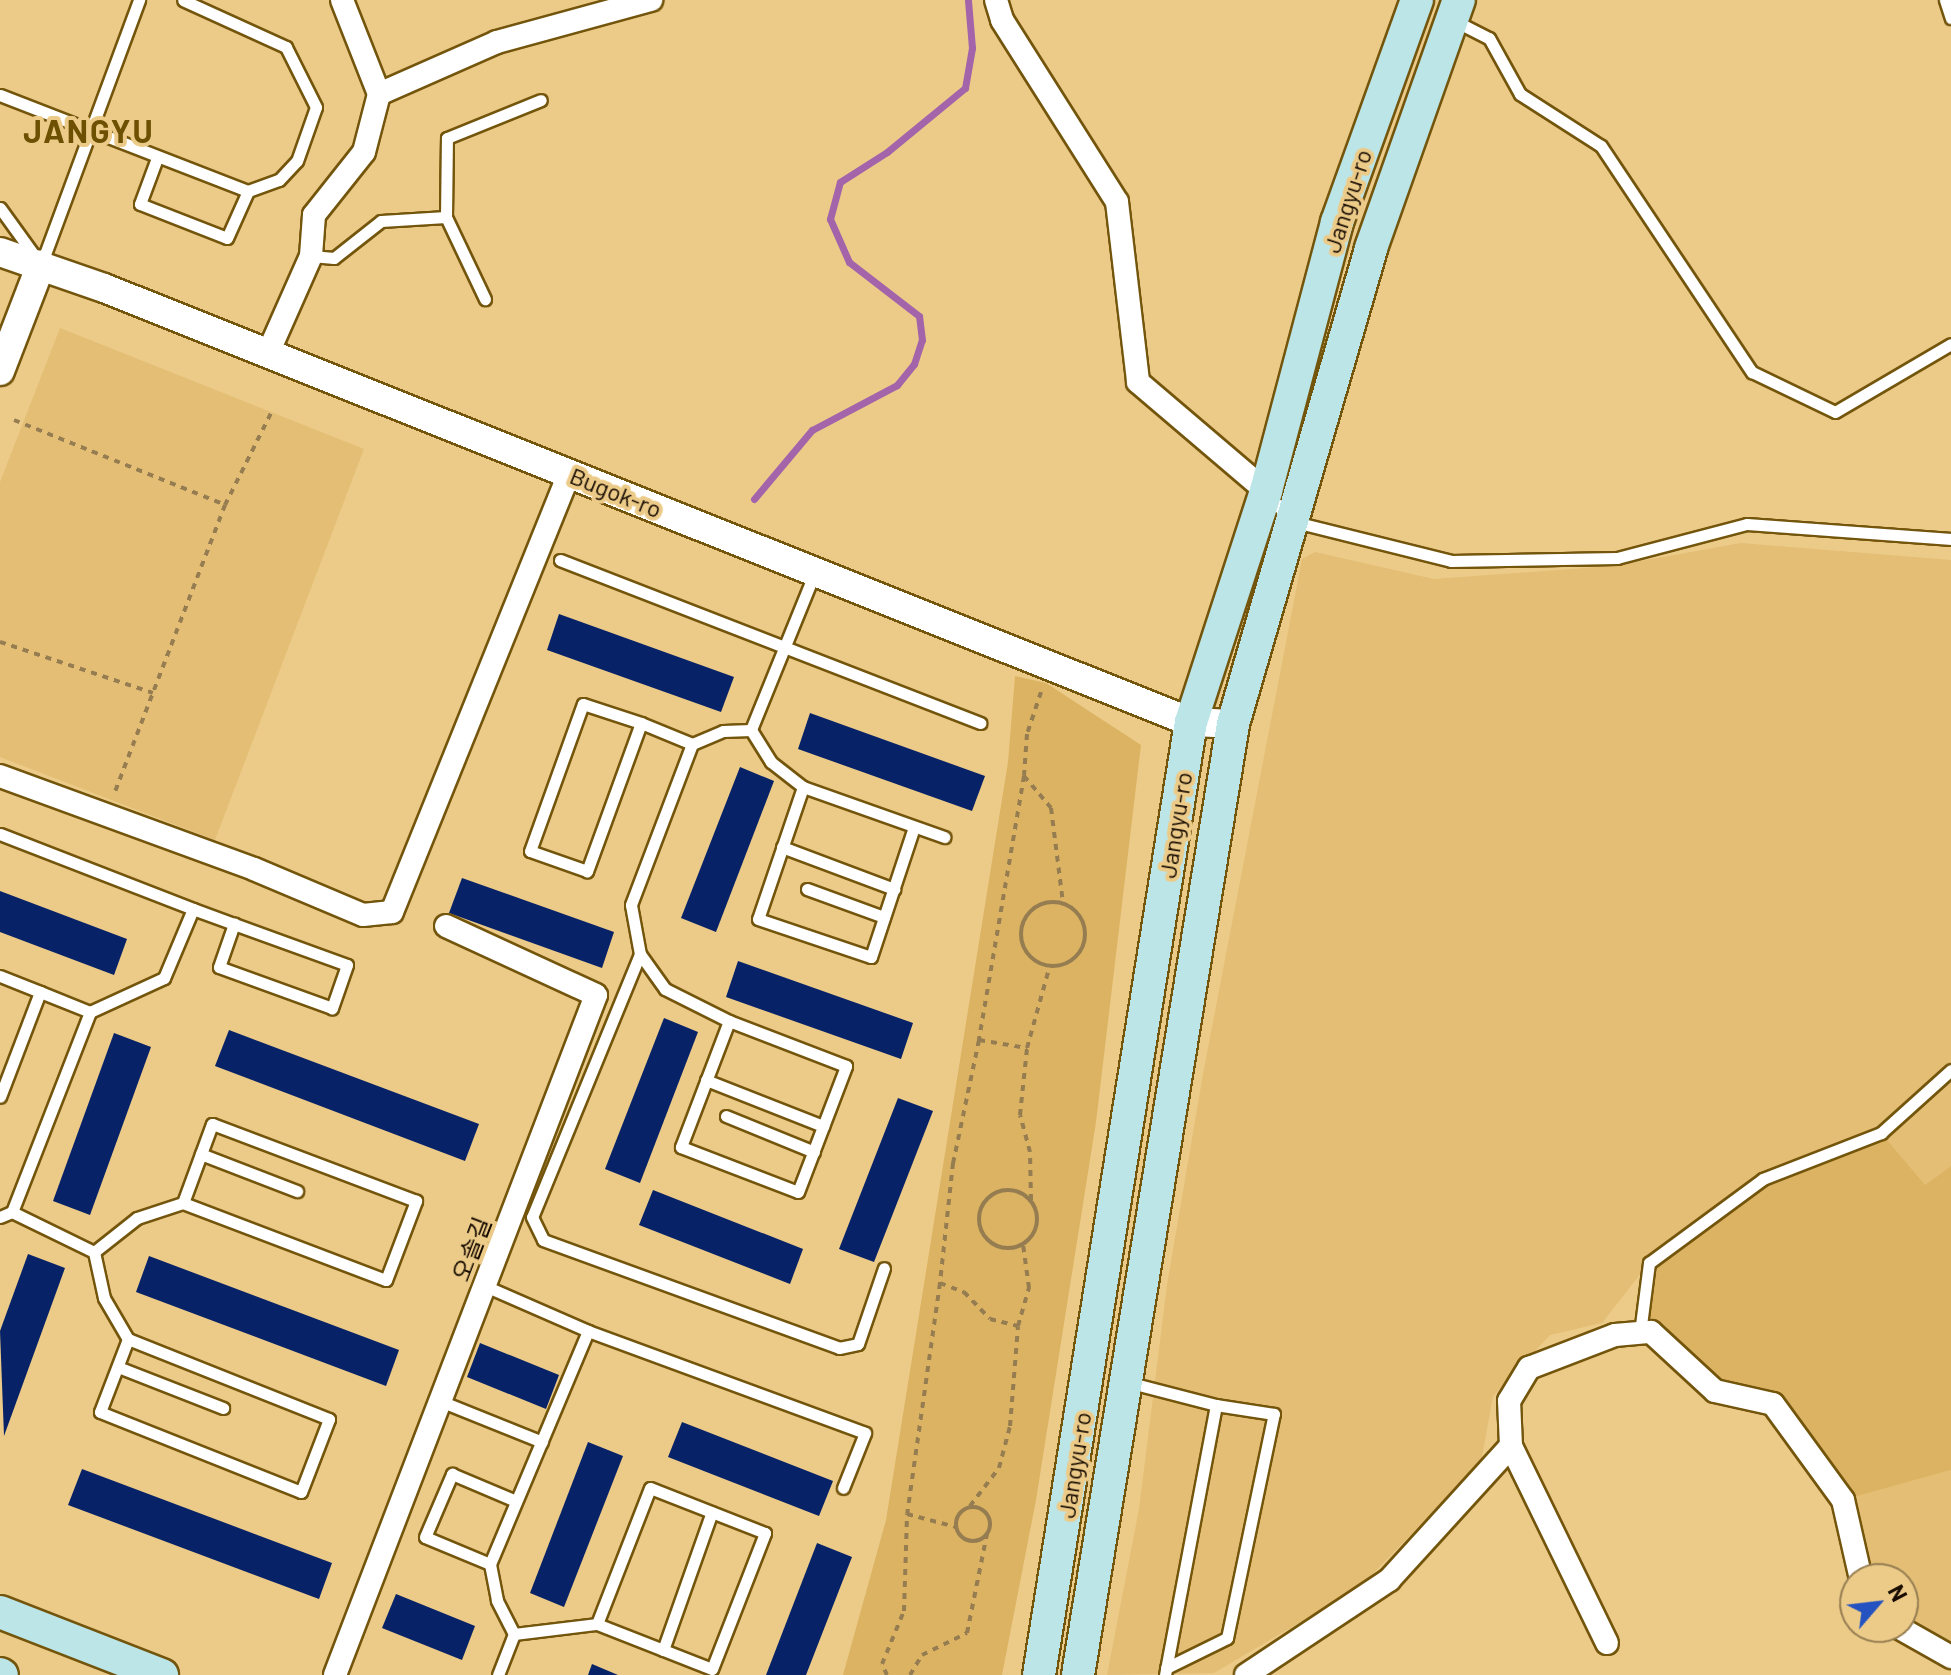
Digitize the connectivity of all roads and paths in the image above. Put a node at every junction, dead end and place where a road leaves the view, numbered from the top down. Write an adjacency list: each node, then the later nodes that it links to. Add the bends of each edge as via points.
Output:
1 (139, 0): 13 (lane)
2 (183, 0): 15 (lane, via 286,47 316,107 297,161 279,180)
3 (342, 0): 10 (street)
4 (651, 0): 10 (street, via 497,42)
5 (996, 0): 28 (street, via 1002,20 1117,202 1138,382)
6 (1417, 0): 28 (main road, Jangyu-ro, via 1337,222)
7 (1945, 0): 9 (lane)
8 (1455, 10): 22 (lane, Jangyu-ro, via 1489,38 1520,94 1601,146 1752,372 1835,412); 30 (main road, Jangyu-ro, via 1371,248)
9 (1951, 18)
10 (379, 94): 19 (street, via 364,152 314,215)
11 (0, 95): 13 (lane)
12 (541, 100): 17 (lane, via 447,138)
13 (90, 133): 14 (lane); 20 (lane)
14 (157, 158): 15 (lane); 15 (lane, via 140,204 227,238)
15 (248, 191)
16 (0, 208): 20 (lane)
17 (446, 217): 19 (lane, via 381,221 334,258); 21 (lane)
18 (0, 252): 20 (street, Bugok-ro)
19 (311, 256): 23 (street)
20 (41, 265): 23 (street, Bugok-ro); 24 (street)
21 (485, 299)
22 (1951, 344)
23 (268, 353): 27 (street, Bugok-ro)
24 (0, 371)
25 (272, 411): 29 (path)
26 (14, 420): 29 (path)
27 (569, 474): 33 (street, Bugok-ro); 47 (street, via 392,912 363,915)
28 (1266, 491): 30 (lane); 38 (main road, Jangyu-ro)
29 (225, 505): 37 (path)
30 (1291, 521): 31 (lane, via 1451,561 1617,558 1747,524); 41 (main road, Jangyu-ro)
31 (1951, 539)
32 (560, 560): 35 (lane)
33 (815, 572): 35 (lane); 38 (street, Bugok-ro)
34 (0, 642): 37 (path)
35 (781, 646): 40 (lane); 42 (lane)
36 (1041, 692): 45 (path, via 1027,734)
37 (153, 693): 47 (path)
38 (1191, 722): 41 (street, Bugok-ro); 117 (main road, Jangyu-ro)
39 (641, 723): 39 (lane, via 583,704 530,851 587,871); 43 (lane)
40 (980, 723)
41 (1233, 724): 89 (main road, Jangyu-ro)
42 (751, 730): 43 (lane, via 723,731); 46 (lane, via 771,762)
43 (692, 744): 59 (lane, via 631,905)
44 (0, 776): 47 (street)
45 (1024, 776): 54 (path, via 1051,808); 65 (path)
46 (803, 787): 48 (lane); 51 (lane)
47 (105, 815)
48 (914, 827): 50 (lane); 53 (lane)
49 (0, 834): 55 (lane)
50 (944, 837)
51 (782, 847): 53 (lane); 56 (lane, via 758,919 871,957)
52 (807, 889): 56 (lane)
53 (894, 889): 56 (lane)
54 (1063, 903): 60 (path, via 1080,916 1085,935 1078,955); 60 (path, via 1033,909 1022,927 1031,956)
55 (193, 909): 57 (lane); 63 (lane, via 164,978)
56 (884, 917)
57 (234, 924): 57 (lane, via 347,965 332,1008 219,967)
58 (446, 926): 113 (street, 오솔길, via 596,995)
59 (640, 954): 64 (lane, via 665,989); 81 (lane, via 532,1217 543,1240 839,1348 858,1344)
60 (1050, 965): 66 (path)
61 (0, 976): 62 (lane)
62 (40, 992): 63 (lane); 69 (lane)
63 (90, 1012): 77 (lane)
64 (729, 1021): 68 (lane); 71 (lane, via 846,1066)
65 (979, 1040): 66 (path); 82 (path, via 953,1163)
66 (1027, 1048): 75 (path, via 1020,1115 1030,1152)
67 (1951, 1070): 86 (lane, via 1881,1133 1763,1179 1649,1263)
68 (706, 1080): 71 (lane); 72 (lane, via 681,1147 798,1192)
69 (0, 1097)
70 (726, 1116): 72 (lane)
71 (823, 1126): 72 (lane)
72 (814, 1152)
73 (201, 1154): 74 (lane); 76 (lane); 76 (lane, via 212,1124 416,1201 386,1280)
74 (297, 1191)
75 (1031, 1200): 79 (path, via 1035,1228); 79 (path, via 1006,1189 989,1196 979,1212 987,1239 1004,1247)
76 (183, 1203): 80 (lane, via 137,1218)
77 (12, 1212): 78 (lane); 80 (lane)
78 (0, 1217)
79 (1023, 1244): 84 (path, via 1029,1288)
80 (94, 1252): 87 (lane, via 104,1298)
81 (884, 1268)
82 (940, 1283): 84 (path, via 964,1292 990,1319); 99 (path)
83 (492, 1289): 85 (lane)
84 (1018, 1326): 97 (path, via 1010,1426 999,1468)
85 (588, 1331): 93 (lane); 95 (lane, via 865,1433)
86 (1640, 1333): 94 (street, via 1615,1335 1529,1368 1509,1401); 102 (street, via 1651,1332 1715,1391 1773,1404 1843,1500)
87 (128, 1339): 88 (lane); 88 (lane, via 329,1419 301,1492 100,1412)
88 (118, 1367): 92 (lane)
89 (1126, 1382): 91 (lane); 118 (main road, Jangyu-ro)
90 (450, 1405): 93 (lane)
91 (1216, 1405): 111 (lane); 111 (lane, via 1274,1414 1227,1638)
92 (223, 1408)
93 (542, 1442): 96 (lane)
94 (1511, 1446): 108 (street); 119 (street, via 1389,1580 1321,1630)
95 (843, 1488)
96 (516, 1501): 103 (lane); 103 (lane, via 452,1474 425,1537)
97 (970, 1506): 100 (path, via 957,1516); 101 (path, via 986,1512)
98 (712, 1512): 105 (lane, via 650,1488); 109 (lane); 109 (lane, via 765,1533 712,1669)
99 (907, 1514): 100 (path); 115 (path, via 904,1611 882,1664)
100 (956, 1527): 101 (path, via 966,1540)
101 (987, 1534): 116 (path, via 967,1633 922,1655)
102 (1857, 1563)
103 (490, 1564): 106 (lane, via 497,1600)
104 (0, 1612): 112 (main road)
105 (597, 1624): 106 (lane); 109 (lane)
106 (514, 1634): 114 (lane)
107 (1919, 1639): 110 (street)
108 (1607, 1643)
109 (663, 1650)
110 (1951, 1657)
111 (1165, 1671)
112 (162, 1675)
113 (335, 1675)
114 (498, 1675)
115 (887, 1675)
116 (910, 1675)
117 (1039, 1675)
118 (1078, 1675)
119 (1246, 1675)

